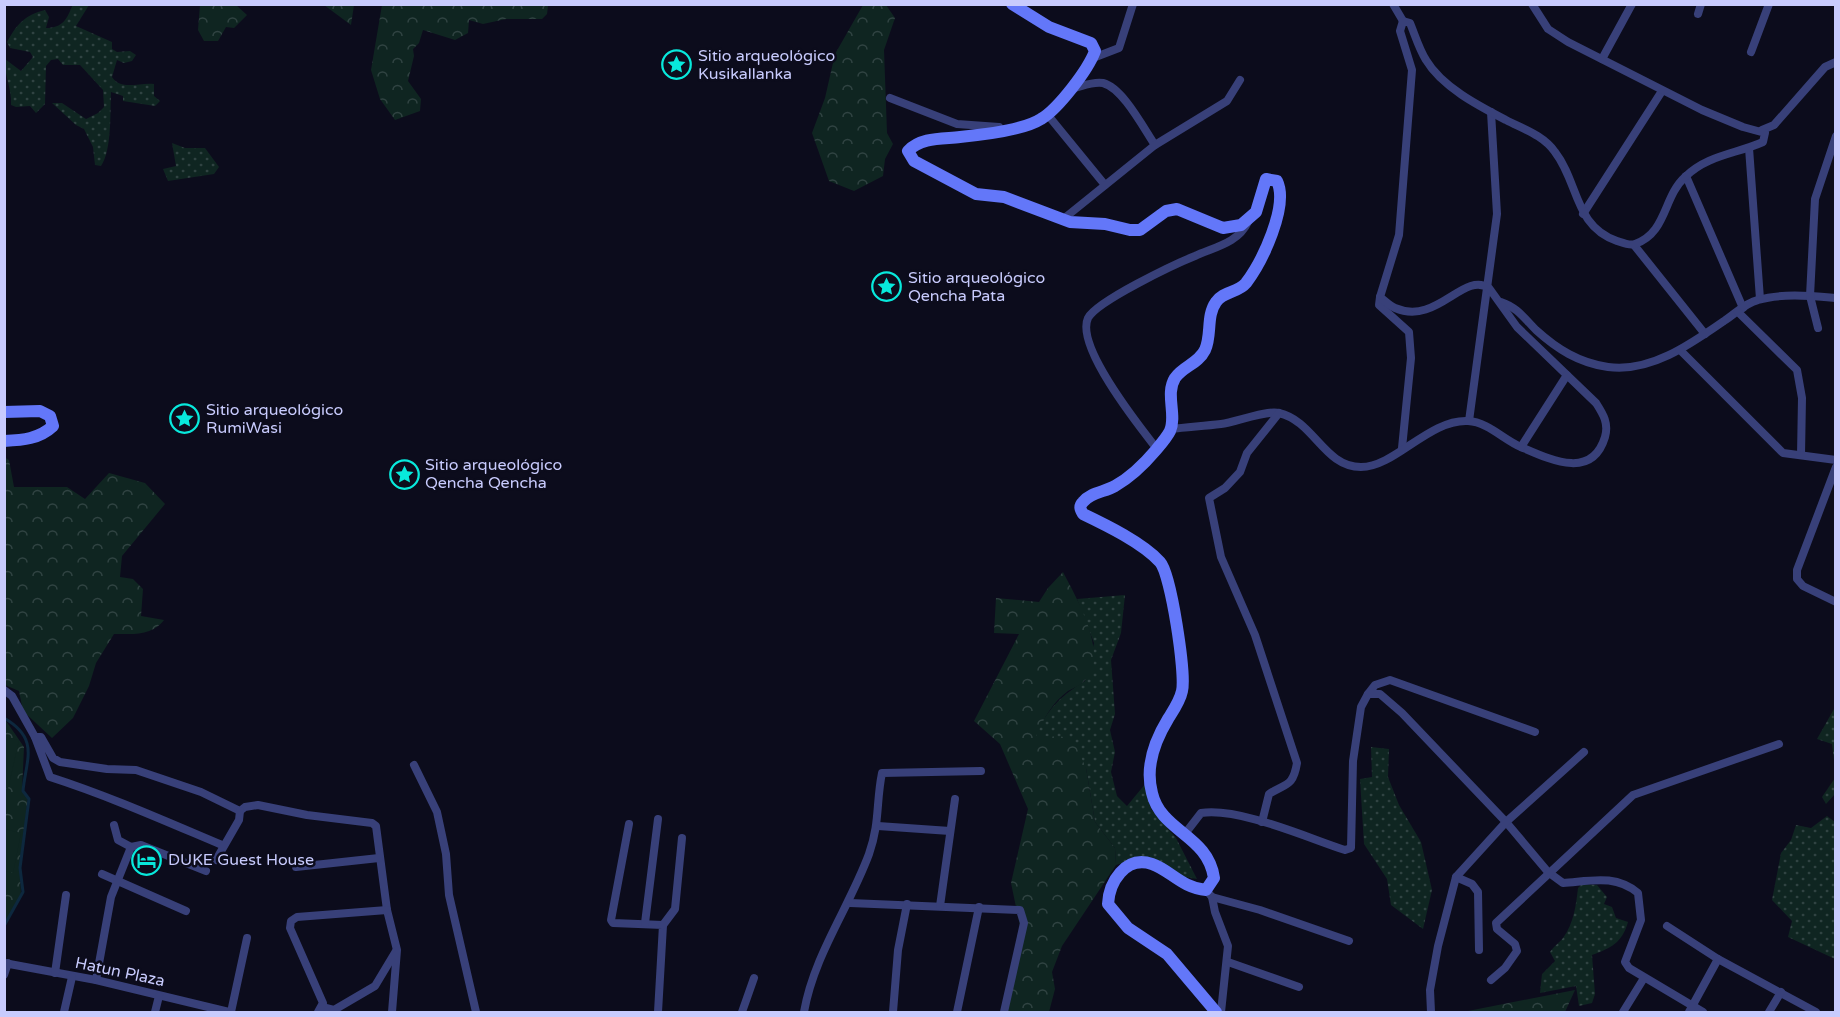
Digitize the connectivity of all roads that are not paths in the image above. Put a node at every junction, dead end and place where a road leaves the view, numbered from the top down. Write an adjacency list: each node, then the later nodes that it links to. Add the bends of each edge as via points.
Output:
1 (1012, 4): 11 (main road, via 1049,27 1091,43 1095,51)
2 (1133, 4): 11 (street, via 1119,48)
3 (1393, 4): 9 (street)
4 (1532, 4): 12 (street, via 1548,29)
5 (1632, 4): 12 (street)
6 (1701, 4): 8 (street)
7 (1769, 4): 10 (street)
8 (1698, 14)
9 (1403, 21): 18 (street, via 1410,23 1427,62 1441,78); 33 (street, via 1400,31 1412,70 1399,235)
10 (1751, 52)
11 (1092, 58): 15 (main road)
12 (1602, 59): 16 (street)
13 (1836, 62): 21 (street, via 1825,67 1774,125)
14 (1240, 80): 23 (street, via 1227,101)
15 (1070, 90): 19 (main road); 23 (street, via 1094,83 1113,87)
16 (1662, 91): 21 (street, via 1743,127); 27 (street)
17 (890, 98): 20 (street, via 957,124)
18 (1491, 112): 27 (street, via 1546,142 1556,153); 31 (street, via 1497,214)
19 (1047, 114): 20 (main road); 26 (street)
20 (1020, 126): 28 (main road, via 923,141 913,145 908,154 976,194 1004,197)
21 (1762, 130): 24 (street, via 1766,137)
22 (1836, 136): 32 (street, via 1815,200)
23 (1155, 145): 26 (street)
24 (1749, 148): 25 (street, via 1705,161); 35 (street)
25 (1686, 176): 30 (street, via 1671,198 1659,228); 37 (street)
26 (1105, 185): 28 (street)
27 (1583, 214): 30 (street, via 1598,234)
28 (1062, 220): 29 (main road, via 1140,230 1166,211 1177,209 1222,228)
29 (1249, 220): 45 (main road, via 1256,212 1266,179 1277,181 1280,205 1266,246 1247,282 1217,299 1204,352 1173,382); 49 (street, via 1234,240 1120,293 1089,316 1089,344 1103,373)
30 (1634, 245): 39 (street)
31 (1489, 288): 33 (street, via 1474,284 1464,287 1446,302 1417,311 1394,308); 36 (street); 44 (street)
32 (1810, 296): 34 (street); 35 (street); 38 (street)
33 (1380, 297): 48 (street, via 1379,305 1409,332 1411,358)
34 (1836, 298)
35 (1760, 299): 37 (street)
36 (1501, 302): 40 (street, via 1512,306 1574,358 1609,368 1651,362); 41 (street, via 1517,327)
37 (1740, 310): 39 (street); 50 (street, via 1797,370 1802,398)
38 (1818, 328)
39 (1705, 334): 40 (street)
40 (1680, 350): 50 (street, via 1783,453)
41 (1567, 375): 47 (street); 47 (street, via 1605,417 1604,439 1585,464 1573,465)
42 (4, 412): 46 (main road, via 40,411 50,416 53,426 41,435)
43 (1279, 413): 45 (street); 48 (street, via 1310,432 1335,459 1349,466 1378,464); 65 (street, via 1247,453 1240,472 1209,498 1221,556 1255,635 1297,763 1295,776 1288,785 1269,794)
44 (1469, 421): 47 (street); 48 (street, via 1449,424)
45 (1171, 429): 49 (main road)
46 (4, 441)
47 (1521, 447)
48 (1402, 448)
49 (1157, 449): 71 (main road, via 1118,484 1090,496 1080,510 1154,557 1167,574 1183,672 1182,691 1157,737 1149,777 1152,795 1172,825)
50 (1801, 455): 51 (street)
51 (1836, 460)
52 (1836, 467): 53 (street, via 1797,570 1797,579 1803,586)
53 (1836, 602)
54 (4, 690): 57 (street, via 12,696)
55 (1368, 694): 56 (street, via 1375,685 1390,680); 65 (street, via 1361,707 1353,761 1351,848 1345,850); 66 (street, via 1380,694 1402,713)
56 (1535, 732)
57 (35, 737): 63 (street, via 41,737 53,758 60,762 107,770 136,770 201,792); 73 (street, via 50,777)
58 (1779, 744): 79 (street, via 1641,790)
59 (1584, 752): 66 (street)
60 (414, 765): 117 (street, via 437,812 449,895)
61 (981, 771): 69 (street, via 882,772)
62 (955, 799): 70 (street)
63 (240, 811): 73 (street); 75 (street, via 258,805 367,821 376,826)
64 (658, 819): 91 (street)
65 (1262, 822): 71 (street, via 1218,812 1201,813)
66 (1506, 822): 79 (street); 81 (street)
67 (629, 824): 91 (street, via 611,920)
68 (114, 825): 74 (street, via 118,840)
69 (878, 826): 70 (street); 85 (street)
70 (950, 831): 87 (street)
71 (1184, 835): 83 (main road, via 1206,852 1213,867)
72 (682, 838): 92 (street, via 675,909)
73 (222, 845): 76 (street)
74 (133, 846): 78 (street, via 141,845); 82 (street)
75 (379, 858): 77 (street); 89 (street)
76 (216, 860)
77 (296, 867)
78 (206, 871)
79 (1548, 872): 105 (street, via 1563,883 1617,880 1638,893 1641,920 1625,962); 107 (street, via 1497,923 1497,929 1515,944 1517,951)
80 (102, 874): 82 (street)
81 (1456, 877): 97 (street, via 1472,884 1478,892); 126 (street, via 1430,990)
82 (118, 881): 90 (street); 106 (street, via 111,897)
83 (1209, 893): 95 (street); 99 (street, via 1228,946); 124 (main road, via 1153,864 1140,863 1120,872 1109,892 1108,904 1128,928 1167,954)
84 (66, 895): 101 (street)
85 (850, 903): 86 (street); 120 (street, via 824,947)
86 (907, 904): 87 (street); 121 (street, via 898,950)
87 (940, 906): 88 (street)
88 (979, 907): 122 (street); 123 (street, via 1020,910 1023,915)
89 (387, 910): 96 (street); 111 (street, via 297,917 291,921 290,928)
90 (186, 911)
91 (645, 923): 92 (street)
92 (663, 925): 118 (street)
93 (1667, 926): 98 (street)
94 (247, 938): 115 (street)
95 (1349, 941)
96 (397, 950): 111 (street, via 375,986 334,1011); 116 (street)
97 (1479, 950)
98 (1718, 958): 109 (street); 112 (street)
99 (1228, 962): 108 (street); 125 (street)
100 (6, 963): 101 (street, Hatun Plaza); 102 (street)
101 (56, 973): 103 (street, Hatun Plaza)
102 (4, 975)
103 (72, 977): 106 (street, Hatun Plaza); 113 (street)
104 (754, 978): 119 (street)
105 (1644, 978): 112 (street); 127 (street)
106 (96, 980): 110 (street, Hatun Plaza)
107 (1491, 980)
108 (1299, 987)
109 (1781, 992): 129 (street); 130 (street)
110 (159, 996): 114 (street); 115 (street, Hatun Plaza)
111 (320, 1010)
112 (1691, 1010): 128 (street)
113 (64, 1012)
114 (154, 1012)
115 (230, 1012)
116 (392, 1012)
117 (476, 1012)
118 (658, 1012)
119 (742, 1012)
120 (804, 1012)
121 (893, 1012)
122 (957, 1012)
123 (1004, 1012)
124 (1216, 1012)
125 (1221, 1012)
126 (1431, 1012)
127 (1623, 1012)
128 (1703, 1012)
129 (1769, 1012)
130 (1816, 1012)

